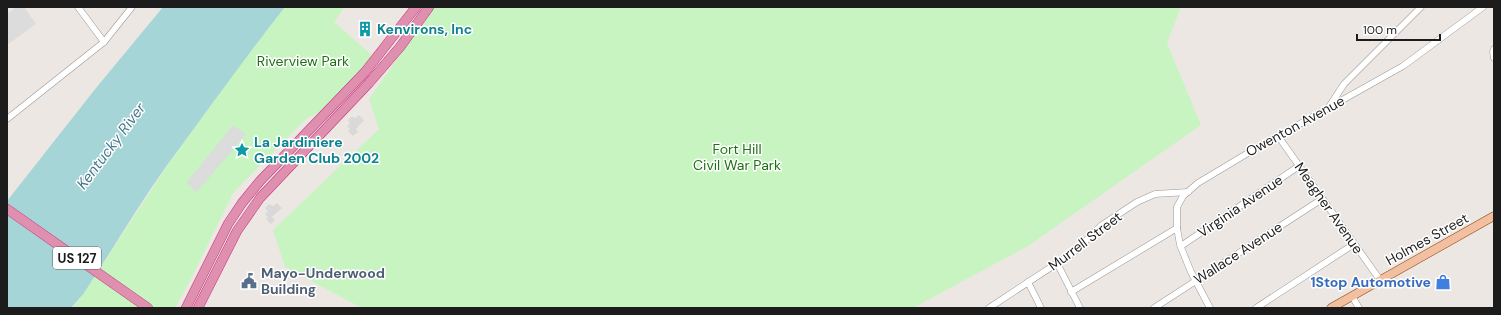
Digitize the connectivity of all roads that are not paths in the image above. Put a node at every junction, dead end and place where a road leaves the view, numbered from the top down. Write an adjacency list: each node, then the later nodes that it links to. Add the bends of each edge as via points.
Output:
1 (78, 7): 7 (street)
2 (132, 7): 7 (street)
3 (416, 7): 26 (highway, via 361,77 242,202 228,224)
4 (430, 7): 27 (highway, via 359,95 257,201 237,231)
5 (1421, 7): 8 (street, via 1344,84)
6 (1483, 7): 8 (street, Owenton Avenue, via 1403,66)
7 (104, 42): 9 (street)
8 (1328, 108): 10 (street, Owenton Avenue)
9 (7, 119)
10 (1278, 136): 11 (street, Meagher Avenue); 12 (street, Owenton Avenue, via 1198,183)
11 (1299, 166): 13 (street, Meagher Avenue); 18 (street, Virginia Avenue)
12 (1188, 192): 16 (street, Owenton Avenue, via 1177,207); 19 (street, Murrell Street, via 1149,196 1102,225)
13 (1322, 199): 17 (street, Meagher Avenue); 21 (street, Wallace Avenue)
14 (7, 209): 25 (highway, US 127)
15 (1494, 216): 20 (main road, Holmes Street)
16 (1177, 228): 18 (street, Owenton Avenue); 23 (street, Virginia Avenue)
17 (1354, 244): 20 (street, Meagher Avenue); 33 (street)
18 (1181, 246): 21 (street, Owenton Avenue)
19 (1057, 264): 22 (street, Murrell Street); 23 (street)
20 (1380, 280): 24 (main road, Holmes Street)
21 (1195, 281): 31 (street, Wallace Avenue); 32 (street, Owenton Avenue)
22 (1028, 282): 28 (street, Murrell Street); 29 (street)
23 (1071, 292): 30 (street)
24 (1352, 296): 34 (main road, Holmes Street); 35 (street)
25 (148, 308)
26 (186, 308)
27 (198, 308)
28 (990, 308)
29 (1041, 308)
30 (1080, 308)
31 (1154, 308)
32 (1210, 308)
33 (1256, 308)
34 (1331, 308)
35 (1359, 308)

